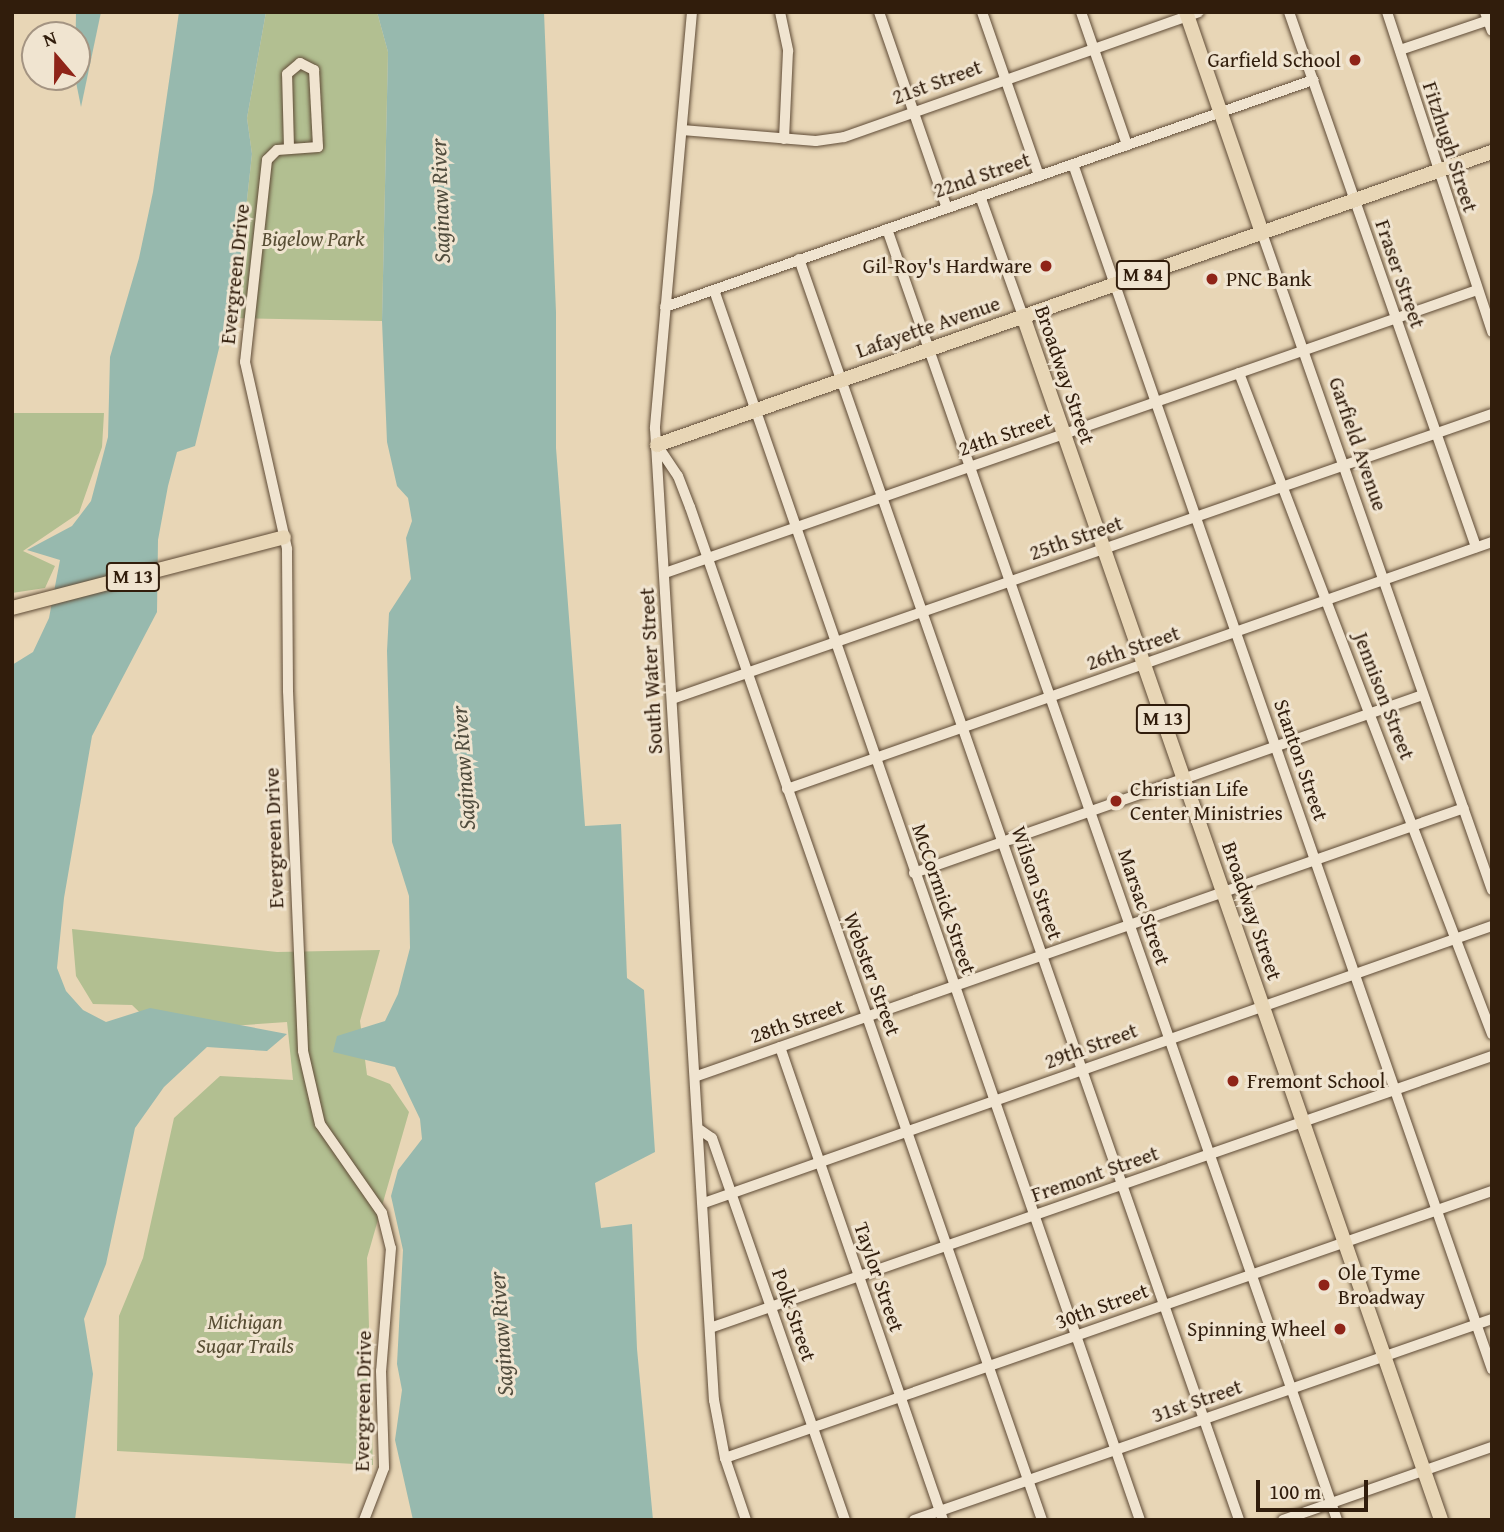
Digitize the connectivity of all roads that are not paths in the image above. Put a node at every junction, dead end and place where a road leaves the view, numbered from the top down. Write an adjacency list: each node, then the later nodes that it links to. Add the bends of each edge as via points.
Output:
1 (692, 12): 16 (street, South Water Street)
2 (780, 12): 17 (street, via 788,51)
3 (879, 12): 14 (street)
4 (982, 12): 12 (street)
5 (1081, 12): 10 (street)
6 (1289, 12): 13 (street, Fraser Street)
7 (1387, 12): 11 (street, Fitzhugh Street)
8 (1191, 14): 10 (street, 21st Street); 15 (main road, Garfield Avenue)
9 (1489, 20): 11 (street)
10 (1094, 49): 12 (street, 21st Street); 18 (street)
11 (1399, 50): 22 (street, Fitzhugh Street)
12 (1005, 78): 14 (street, 21st Street); 23 (street)
13 (1313, 80): 15 (street, 22nd Street); 25 (street, Fraser Street)
14 (913, 111): 17 (street, 21st Street, via 830,140); 26 (street)
15 (1220, 113): 18 (street, 22nd Street); 28 (main road, Garfield Avenue)
16 (682, 130): 17 (street, 21st Street); 33 (street, South Water Street)
17 (784, 139)
18 (1127, 145): 21 (street, 22nd Street)
19 (289, 148): 19 (street, Evergreen Drive, via 287,74 300,63 314,70 318,147); 53 (street, Evergreen Drive, via 277,149 267,160 245,362)
20 (1492, 152): 22 (main road, Lafayette Avenue)
21 (1073, 164): 23 (street, 22nd Street); 30 (street, Stanton Street)
22 (1436, 172): 25 (main road, Lafayette Avenue); 32 (street, Fitzhugh Street)
23 (1039, 176): 24 (street, 22nd Street)
24 (980, 197): 26 (street, 22nd Street); 34 (street, Broadway Street)
25 (1354, 200): 28 (main road, Lafayette Avenue); 35 (street, Fraser Street)
26 (947, 208): 27 (street, 22nd Street)
27 (887, 229): 29 (street, 22nd Street); 37 (street, Marsac Street)
28 (1262, 233): 30 (main road, Lafayette Avenue / M 84); 38 (street, Garfield Avenue)
29 (799, 259): 31 (street, 22nd Street); 40 (street, Wilson Street)
30 (1115, 284): 34 (main road, Lafayette Avenue / M 84); 41 (street, Stanton Street)
31 (714, 290): 33 (street, 22nd Street); 42 (street, McCormick Street)
32 (1477, 290): 35 (street, 24th Street); 36 (street, Fitzhugh Street)
33 (665, 307): 46 (street, South Water Street)
34 (1023, 316): 37 (main road, Lafayette Avenue); 45 (main road, Broadway Street / M 13)
35 (1395, 319): 38 (street, 24th Street); 44 (street, Fraser Street)
36 (1492, 332)
37 (930, 348): 40 (main road, Lafayette Avenue); 48 (street, Marsac Street)
38 (1303, 350): 39 (street, 24th Street); 47 (street, Garfield Avenue)
39 (1239, 373): 41 (street, 24th Street); 49 (street, Jennison Street)
40 (842, 379): 42 (main road, Lafayette Avenue); 50 (street, Wilson Street)
41 (1156, 402): 45 (street, 24th Street); 51 (street, Stanton Street)
42 (755, 410): 46 (main road, Lafayette Avenue); 52 (street, McCormick Street)
43 (1492, 414): 44 (street, 25th Street)
44 (1436, 433): 47 (street, 25th Street); 55 (street, Fraser Street)
45 (1064, 435): 48 (street, 24th Street); 56 (main road, Broadway Street / M 13)
46 (657, 446): 57 (street, Webster Street, via 678,476); 58 (street, South Water Street)
47 (1344, 465): 49 (street, 25th Street); 59 (street, Garfield Avenue)
48 (971, 467): 50 (street, 24th Street); 60 (street, Marsac Street)
49 (1283, 486): 51 (street, 25th Street); 61 (street, Jennison Street)
50 (883, 497): 52 (street, 24th Street); 63 (street, Wilson Street)
51 (1196, 516): 56 (street, 25th Street); 64 (street, Stanton Street)
52 (796, 528): 57 (street, 24th Street); 65 (street, McCormick Street)
53 (284, 537): 62 (main road, M 13); 136 (street, Evergreen Drive, via 303,1051 320,1124 382,1213 391,1248 381,1371 384,1468)
54 (1492, 542): 55 (street, 26th Street)
55 (1476, 547): 59 (street, 26th Street)
56 (1103, 550): 60 (street, 25th Street); 66 (main road, Broadway Street / M 13)
57 (707, 559): 58 (street, 24th Street); 67 (street, Webster Street)
58 (665, 573): 70 (street, South Water Street)
59 (1384, 580): 61 (street, 26th Street); 68 (street, Garfield Avenue)
60 (1010, 581): 63 (street, 25th Street); 69 (street, Marsac Street)
61 (1326, 599): 64 (street, 26th Street); 71 (street, Jennison Street)
62 (12, 608)
63 (922, 612): 65 (street, 25th Street); 72 (street, Wilson Street)
64 (1235, 632): 66 (street, 26th Street); 73 (street, Stanton Street)
65 (835, 642): 67 (street, 25th Street); 74 (street, McCormick Street)
66 (1144, 664): 69 (street, 26th Street); 75 (main road, Broadway Street / M 13)
67 (747, 674): 70 (street, 25th Street); 76 (street, Webster Street)
68 (1423, 695): 71 (street); 77 (street, Garfield Avenue)
69 (1051, 697): 72 (street, 26th Street); 78 (street, Marsac Street)
70 (672, 699): 98 (street, South Water Street)
71 (1370, 713): 73 (street); 79 (street, Jennison Street)
72 (963, 728): 74 (street, 26th Street); 80 (street, Wilson Street)
73 (1276, 746): 75 (street); 81 (street, Stanton Street)
74 (874, 758): 76 (street, 26th Street); 82 (street, McCormick Street)
75 (1184, 778): 78 (street); 84 (main road, Broadway Street / M 13)
76 (787, 789): 92 (street, Webster Street)
77 (1464, 808): 79 (street, 28th Street); 83 (street, Garfield Avenue)
78 (1091, 811): 80 (street); 85 (street, Marsac Street)
79 (1413, 825): 81 (street, 28th Street); 87 (street, Jennison Street)
80 (1003, 842): 82 (street); 88 (street, Wilson Street)
81 (1315, 859): 84 (street, 28th Street); 89 (street, Stanton Street)
82 (914, 873): 90 (street, McCormick Street)
83 (1492, 890)
84 (1224, 892): 85 (street, 28th Street); 91 (main road, Broadway Street / M 13)
85 (1129, 924): 88 (street, 28th Street); 94 (street, Marsac Street)
86 (1492, 926): 87 (street, 29th Street)
87 (1455, 940): 89 (street, 29th Street); 93 (street, Jennison Street)
88 (1042, 956): 90 (street, 28th Street); 97 (street, Wilson Street)
89 (1354, 974): 91 (street, 29th Street); 99 (street, Stanton Street)
90 (954, 986): 92 (street, 28th Street); 100 (street, McCormick Street)
91 (1262, 1007): 94 (street, 29th Street); 101 (main road, Broadway Street / M 13)
92 (867, 1017): 95 (street, 28th Street); 103 (street, Webster Street)
93 (1492, 1034)
94 (1170, 1038): 97 (street, 29th Street); 104 (street, Marsac Street)
95 (780, 1047): 98 (street, 28th Street); 105 (street, Taylor Street)
96 (1492, 1056): 99 (street, Fremont Street)
97 (1082, 1070): 100 (street, 29th Street); 106 (street, Wilson Street)
98 (697, 1076): 102 (street, South Water Street)
99 (1395, 1088): 101 (street, Fremont Street); 110 (street, Stanton Street)
100 (994, 1101): 103 (street, 29th Street); 111 (street, McCormick Street)
101 (1302, 1122): 104 (street, Fremont Street); 112 (main road, Broadway Street / M 13)
102 (700, 1130): 108 (street, Polk Street, via 712,1138); 109 (street, South Water Street)
103 (907, 1131): 105 (street, 29th Street); 113 (street, Webster Street)
104 (1210, 1154): 106 (street, Fremont Street); 114 (street, Marsac Street)
105 (819, 1161): 108 (street, 29th Street); 115 (street, Taylor Street)
106 (1122, 1185): 111 (street, Fremont Street); 116 (street, Wilson Street)
107 (1492, 1191): 110 (street, 30th Street)
108 (730, 1194): 109 (street, 29th Street); 117 (street, Polk Street)
109 (704, 1203): 120 (street, South Water Street)
110 (1437, 1210): 112 (street, 30th Street); 119 (street, Stanton Street)
111 (1034, 1215): 113 (street, Fremont Street); 121 (street, McCormick Street)
112 (1343, 1244): 114 (street, 30th Street); 122 (main road, Broadway Street / M 13)
113 (946, 1245): 115 (street, Fremont Street); 123 (street, Webster Street)
114 (1251, 1274): 116 (street, 30th Street); 125 (street, Marsac Street)
115 (858, 1276): 117 (street, Fremont Street); 126 (street, Taylor Street)
116 (1164, 1305): 121 (street, 30th Street); 127 (street, Wilson Street)
117 (771, 1308): 120 (street, Fremont Street); 128 (street, Polk Street)
118 (1492, 1319): 119 (street, 31st Street)
119 (1476, 1324): 122 (street, 31st Street); 124 (street, Stanton Street)
120 (710, 1328): 131 (street, South Water Street, via 714,1400)
121 (1076, 1336): 123 (street, 30th Street); 130 (street, McCormick Street)
122 (1385, 1357): 125 (street, 31st Street); 132 (main road, Broadway Street / M 13)
123 (988, 1366): 126 (street, 30th Street); 133 (street, Webster Street)
124 (1492, 1369)
125 (1291, 1389): 127 (street, 31st Street); 134 (street, Marsac Street)
126 (900, 1397): 128 (street, 30th Street); 135 (street, Taylor Street)
127 (1204, 1419): 130 (street, 31st Street); 142 (street, Wilson Street)
128 (813, 1427): 131 (street, 30th Street); 138 (street, Polk Street)
129 (1492, 1447): 132 (street)
130 (1116, 1450): 133 (street, 31st Street); 141 (street, McCormick Street)
131 (725, 1458): 137 (street, South Water Street)
132 (1424, 1470): 134 (street); 145 (main road, Broadway Street / M 13)
133 (1028, 1480): 135 (street, 31st Street); 140 (street, Webster Street)
134 (1331, 1503): 143 (street); 144 (street, Marsac Street)
135 (942, 1515): 139 (street, 31st Street)
136 (364, 1520)
137 (746, 1520)
138 (845, 1520)
139 (914, 1520)
140 (1042, 1520)
141 (1140, 1520)
142 (1239, 1520)
143 (1283, 1520)
144 (1337, 1520)
145 (1441, 1520)

